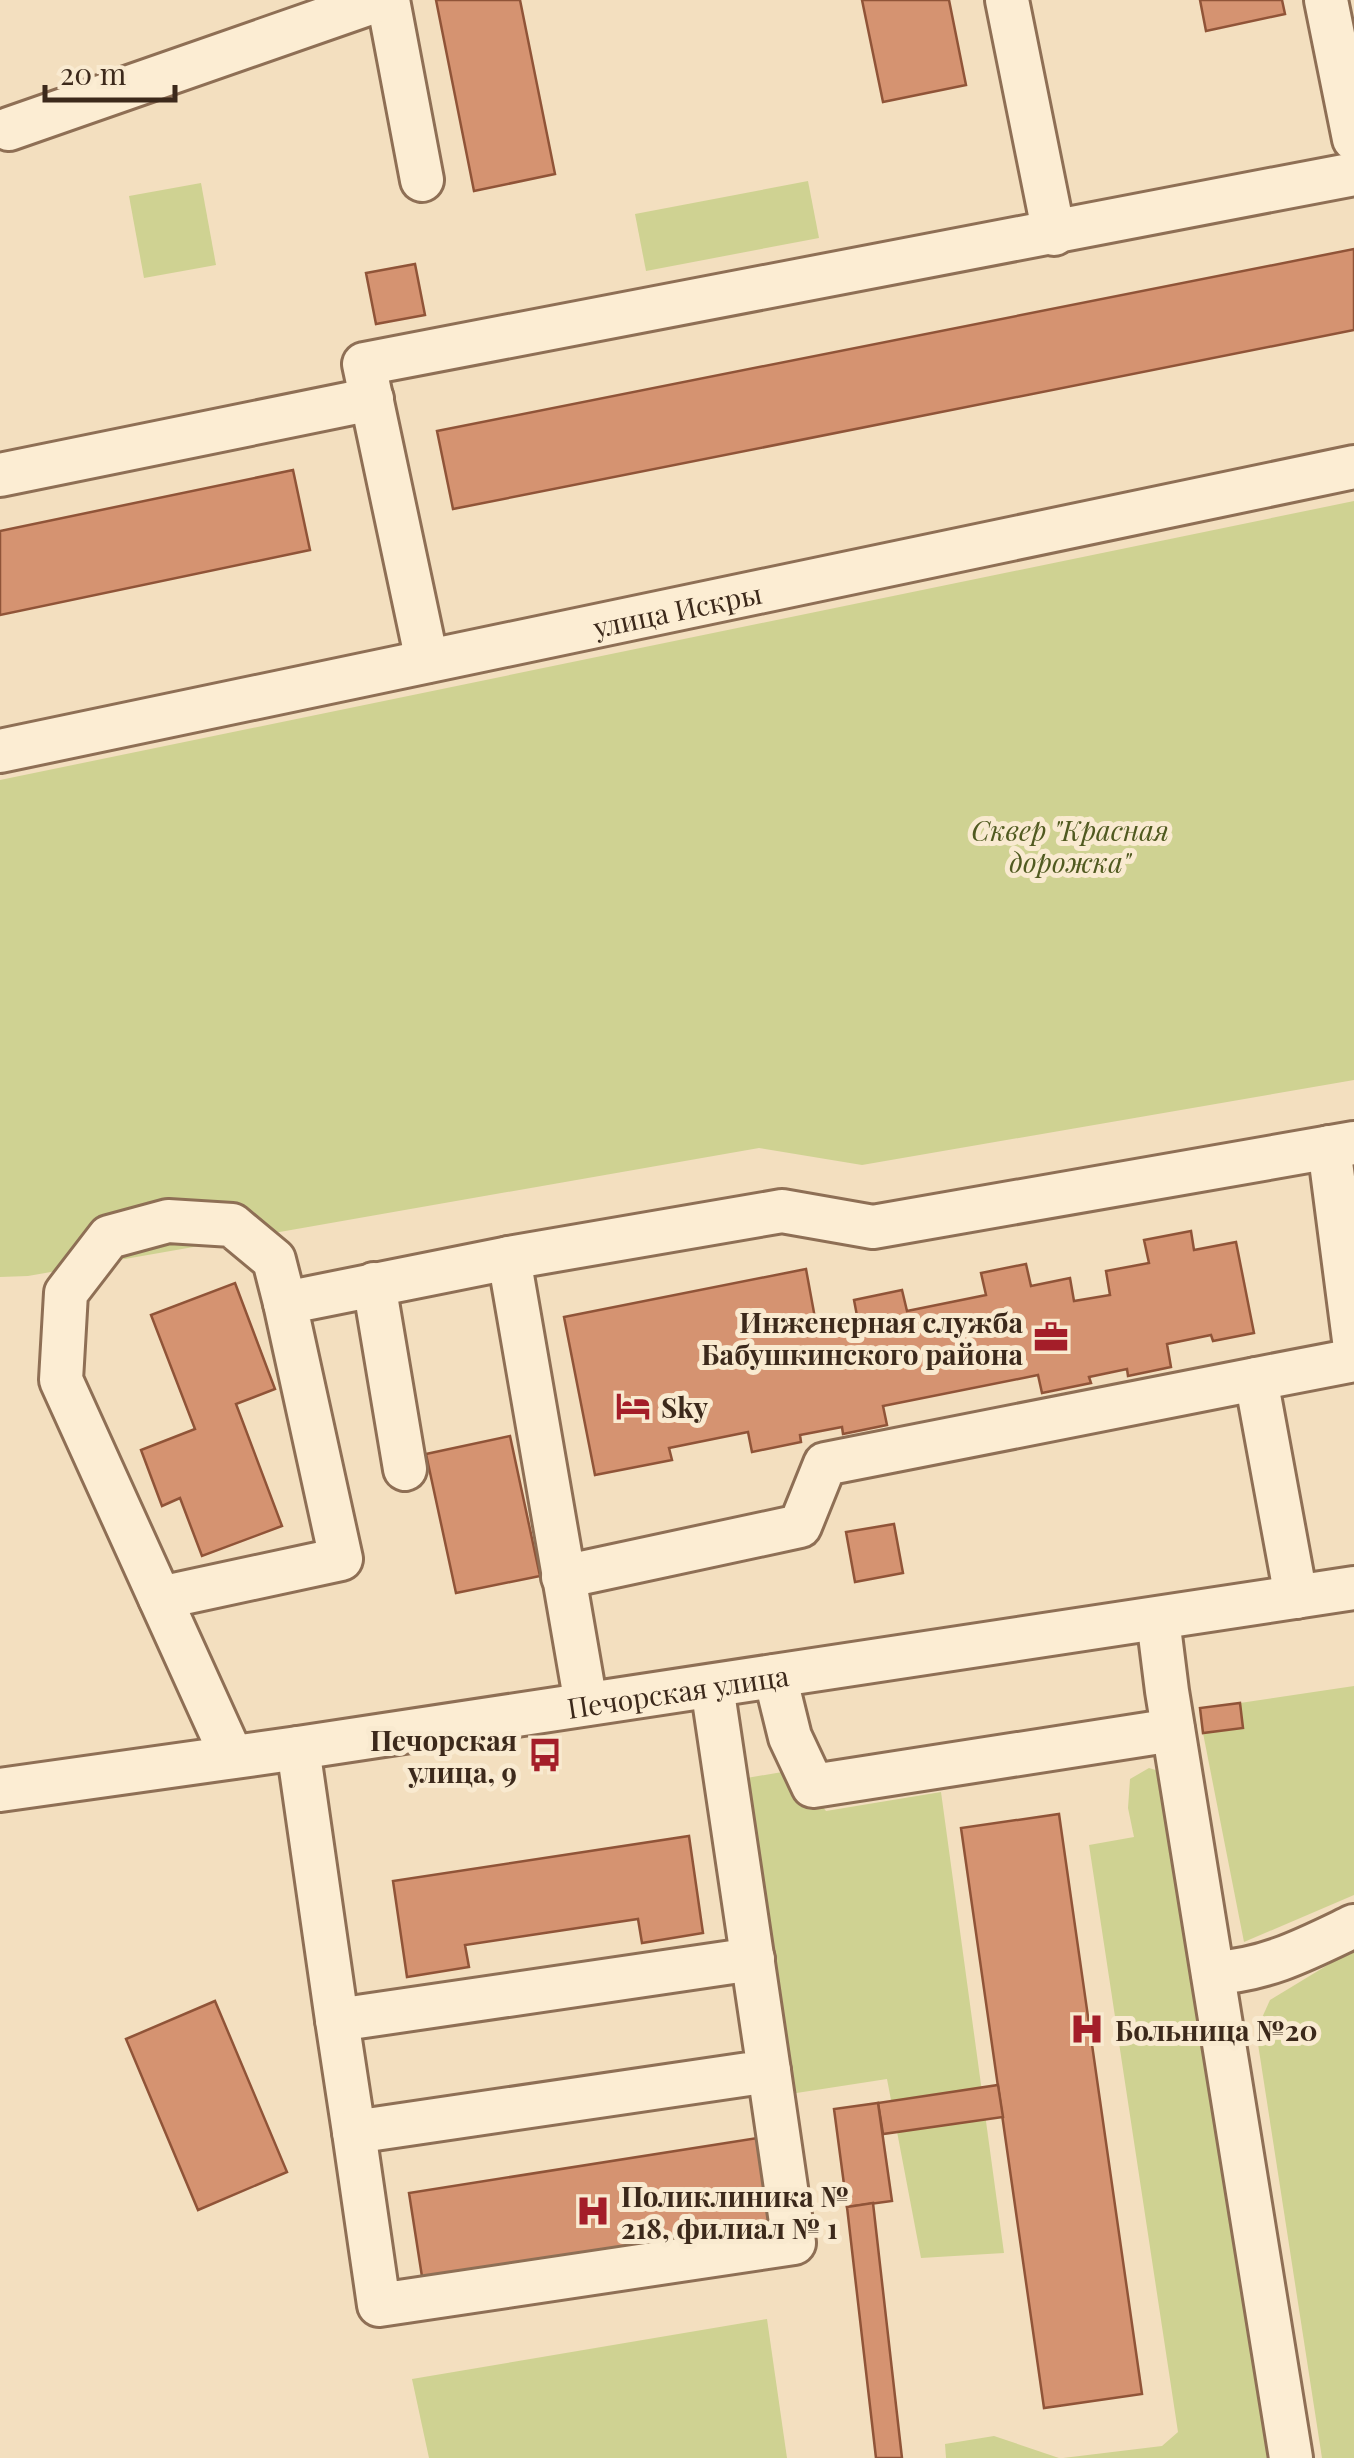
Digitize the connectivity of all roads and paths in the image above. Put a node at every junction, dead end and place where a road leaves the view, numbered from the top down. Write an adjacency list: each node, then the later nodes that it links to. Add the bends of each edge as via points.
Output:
1 (379, 0): 5 (street)
2 (388, 0): 8 (street)
3 (1008, 0): 9 (street)
4 (1326, 0): 6 (street)
5 (3, 125)
6 (1354, 139)
7 (1354, 174): 9 (street)
8 (422, 180)
9 (1054, 234): 10 (street, via 364,364)
10 (372, 399): 12 (street); 13 (street)
11 (1354, 468): 13 (street, улица Искры)
12 (0, 475)
13 (427, 661): 14 (street, улица Искры)
14 (0, 751)
15 (1341, 1145): 16 (street, via 873,1227 782,1211); 19 (street)
16 (508, 1258): 17 (street); 23 (street)
17 (374, 1284): 18 (street); 22 (street)
18 (285, 1303): 26 (street, via 341,1558); 26 (street, via 274,1260 232,1226 168,1221 109,1237 66,1293 61,1380)
19 (1354, 1340)
20 (1354, 1360): 21 (street)
21 (1256, 1379): 23 (street, via 825,1464 800,1526); 25 (street)
22 (405, 1468)
23 (563, 1577): 30 (street)
24 (1354, 1588): 25 (street, Печорская улица)
25 (1296, 1597): 27 (street, Печорская улица)
26 (160, 1598): 33 (street)
27 (1158, 1620): 28 (street, Печорская улица); 31 (street)
28 (775, 1676): 29 (street, Печорская улица); 31 (street, via 790,1737 814,1786)
29 (712, 1686): 30 (street, Печорская улица); 36 (street)
30 (586, 1704): 32 (street, Печорская улица)
31 (1173, 1730): 37 (street)
32 (298, 1748): 33 (street, Печорская улица); 38 (street)
33 (232, 1757): 34 (street, Печорская улица)
34 (0, 1790)
35 (1354, 1926): 37 (street, via 1288,1958 1248,1971)
36 (753, 1959): 38 (street); 39 (street)
37 (1212, 1973): 41 (street)
38 (337, 2020): 40 (street)
39 (770, 2071): 40 (street); 40 (street, via 794,2243 379,2304)
40 (354, 2132)
41 (1288, 2440): 42 (street)
42 (1322, 2458)

